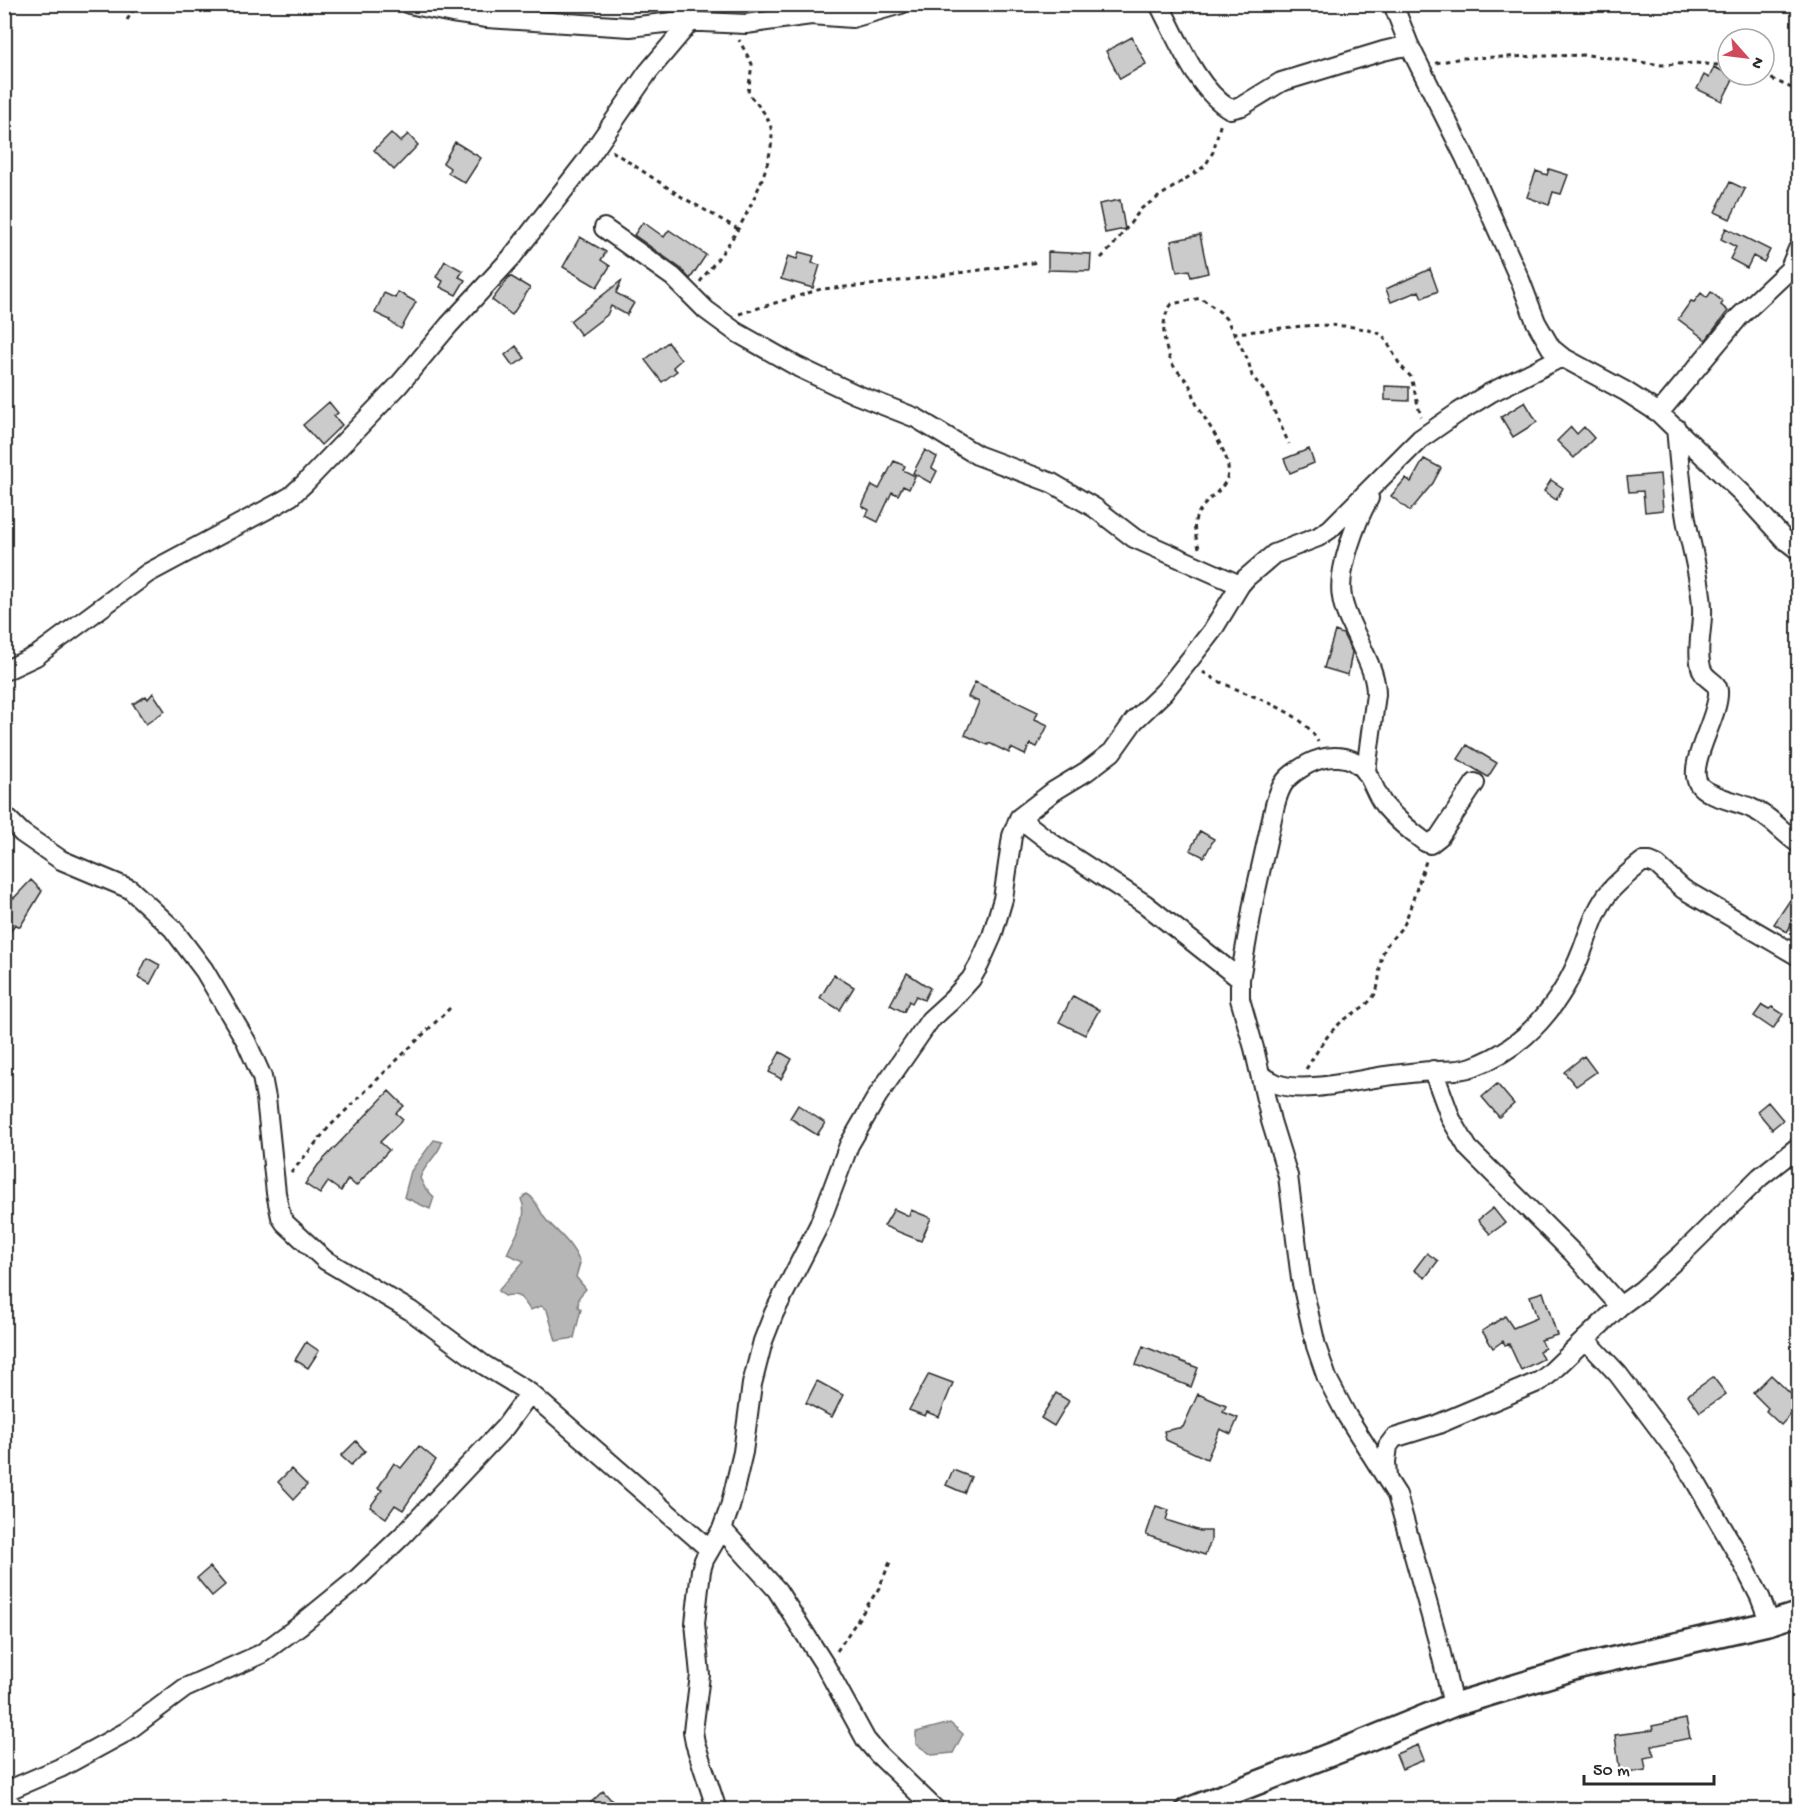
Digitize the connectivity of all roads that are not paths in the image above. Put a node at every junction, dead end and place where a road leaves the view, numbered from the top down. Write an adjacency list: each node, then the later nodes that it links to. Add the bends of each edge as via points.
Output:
1 (409, 4): 5 (street, via 487,18 606,26)
2 (901, 4): 5 (street, via 852,18 817,15 746,24)
3 (1159, 4): 6 (street, via 1197,73 1212,94 1230,109 1281,82)
4 (1393, 4): 6 (street)
5 (691, 21): 15 (street, via 648,72 511,258 398,387 291,496 148,573 36,656)
6 (1409, 45): 9 (street, via 1466,159 1536,322 1551,348)
7 (604, 228): 14 (street, via 672,277 736,332 798,367 916,418 977,455 1052,483 1095,508 1134,538)
8 (1798, 249): 10 (street, via 1789,270 1739,317)
9 (1562, 357): 10 (street); 12 (street, via 1490,393 1423,436)
10 (1659, 413): 11 (street)
11 (1676, 428): 13 (street); 20 (street, via 1702,607 1700,668 1718,690 1698,760 1697,781 1711,793 1763,814)
12 (1377, 484): 14 (street, via 1330,530 1274,554); 16 (street, via 1351,540 1341,594 1375,681)
13 (1798, 550)
14 (1240, 585): 19 (street, via 1212,631 1112,752)
15 (4, 671)
16 (1366, 771): 17 (street, via 1393,815 1425,842 1432,843); 22 (street, via 1346,758 1324,758 1285,779 1254,899)
17 (1475, 783)
18 (4, 815): 28 (street, via 55,857 130,889 172,929 204,970 246,1041 262,1077 276,1193 285,1223 325,1260 411,1311 484,1365)
19 (1019, 818): 22 (street, via 1145,904); 30 (street, via 1012,836 1003,899 979,966 930,1020 863,1120 849,1145 819,1225 774,1313 752,1384 743,1452)
20 (1798, 843)
21 (1798, 956): 23 (street, via 1683,889 1657,865 1642,862 1611,891 1594,918 1558,1000 1541,1022 1521,1040 1472,1067)
22 (1240, 979): 24 (street, via 1240,999)
23 (1433, 1070): 24 (street, via 1325,1086 1277,1084); 26 (street, via 1451,1119 1468,1148)
24 (1261, 1076): 29 (street, via 1288,1176 1301,1279 1316,1346 1347,1416)
25 (1798, 1147): 26 (street, via 1760,1176 1682,1254)
26 (1620, 1306): 27 (street)
27 (1585, 1339): 29 (street, via 1540,1381 1436,1425 1394,1438 1388,1446); 33 (street, via 1618,1374 1684,1462 1740,1558)
28 (530, 1393): 31 (street); 35 (street, via 505,1427 402,1536 299,1626 261,1654 185,1688 126,1732)
29 (1387, 1477): 34 (street, via 1397,1495)
30 (722, 1529): 31 (street); 38 (street, via 777,1590 867,1740)
31 (709, 1549): 37 (street, via 701,1570 695,1623 700,1675 693,1731)
32 (1798, 1614): 33 (street)
33 (1770, 1623): 34 (street, via 1582,1666)
34 (1453, 1705): 39 (street)
35 (4, 1794): 36 (street)
36 (16, 1809)
37 (717, 1809)
38 (936, 1809)
39 (1187, 1809)

